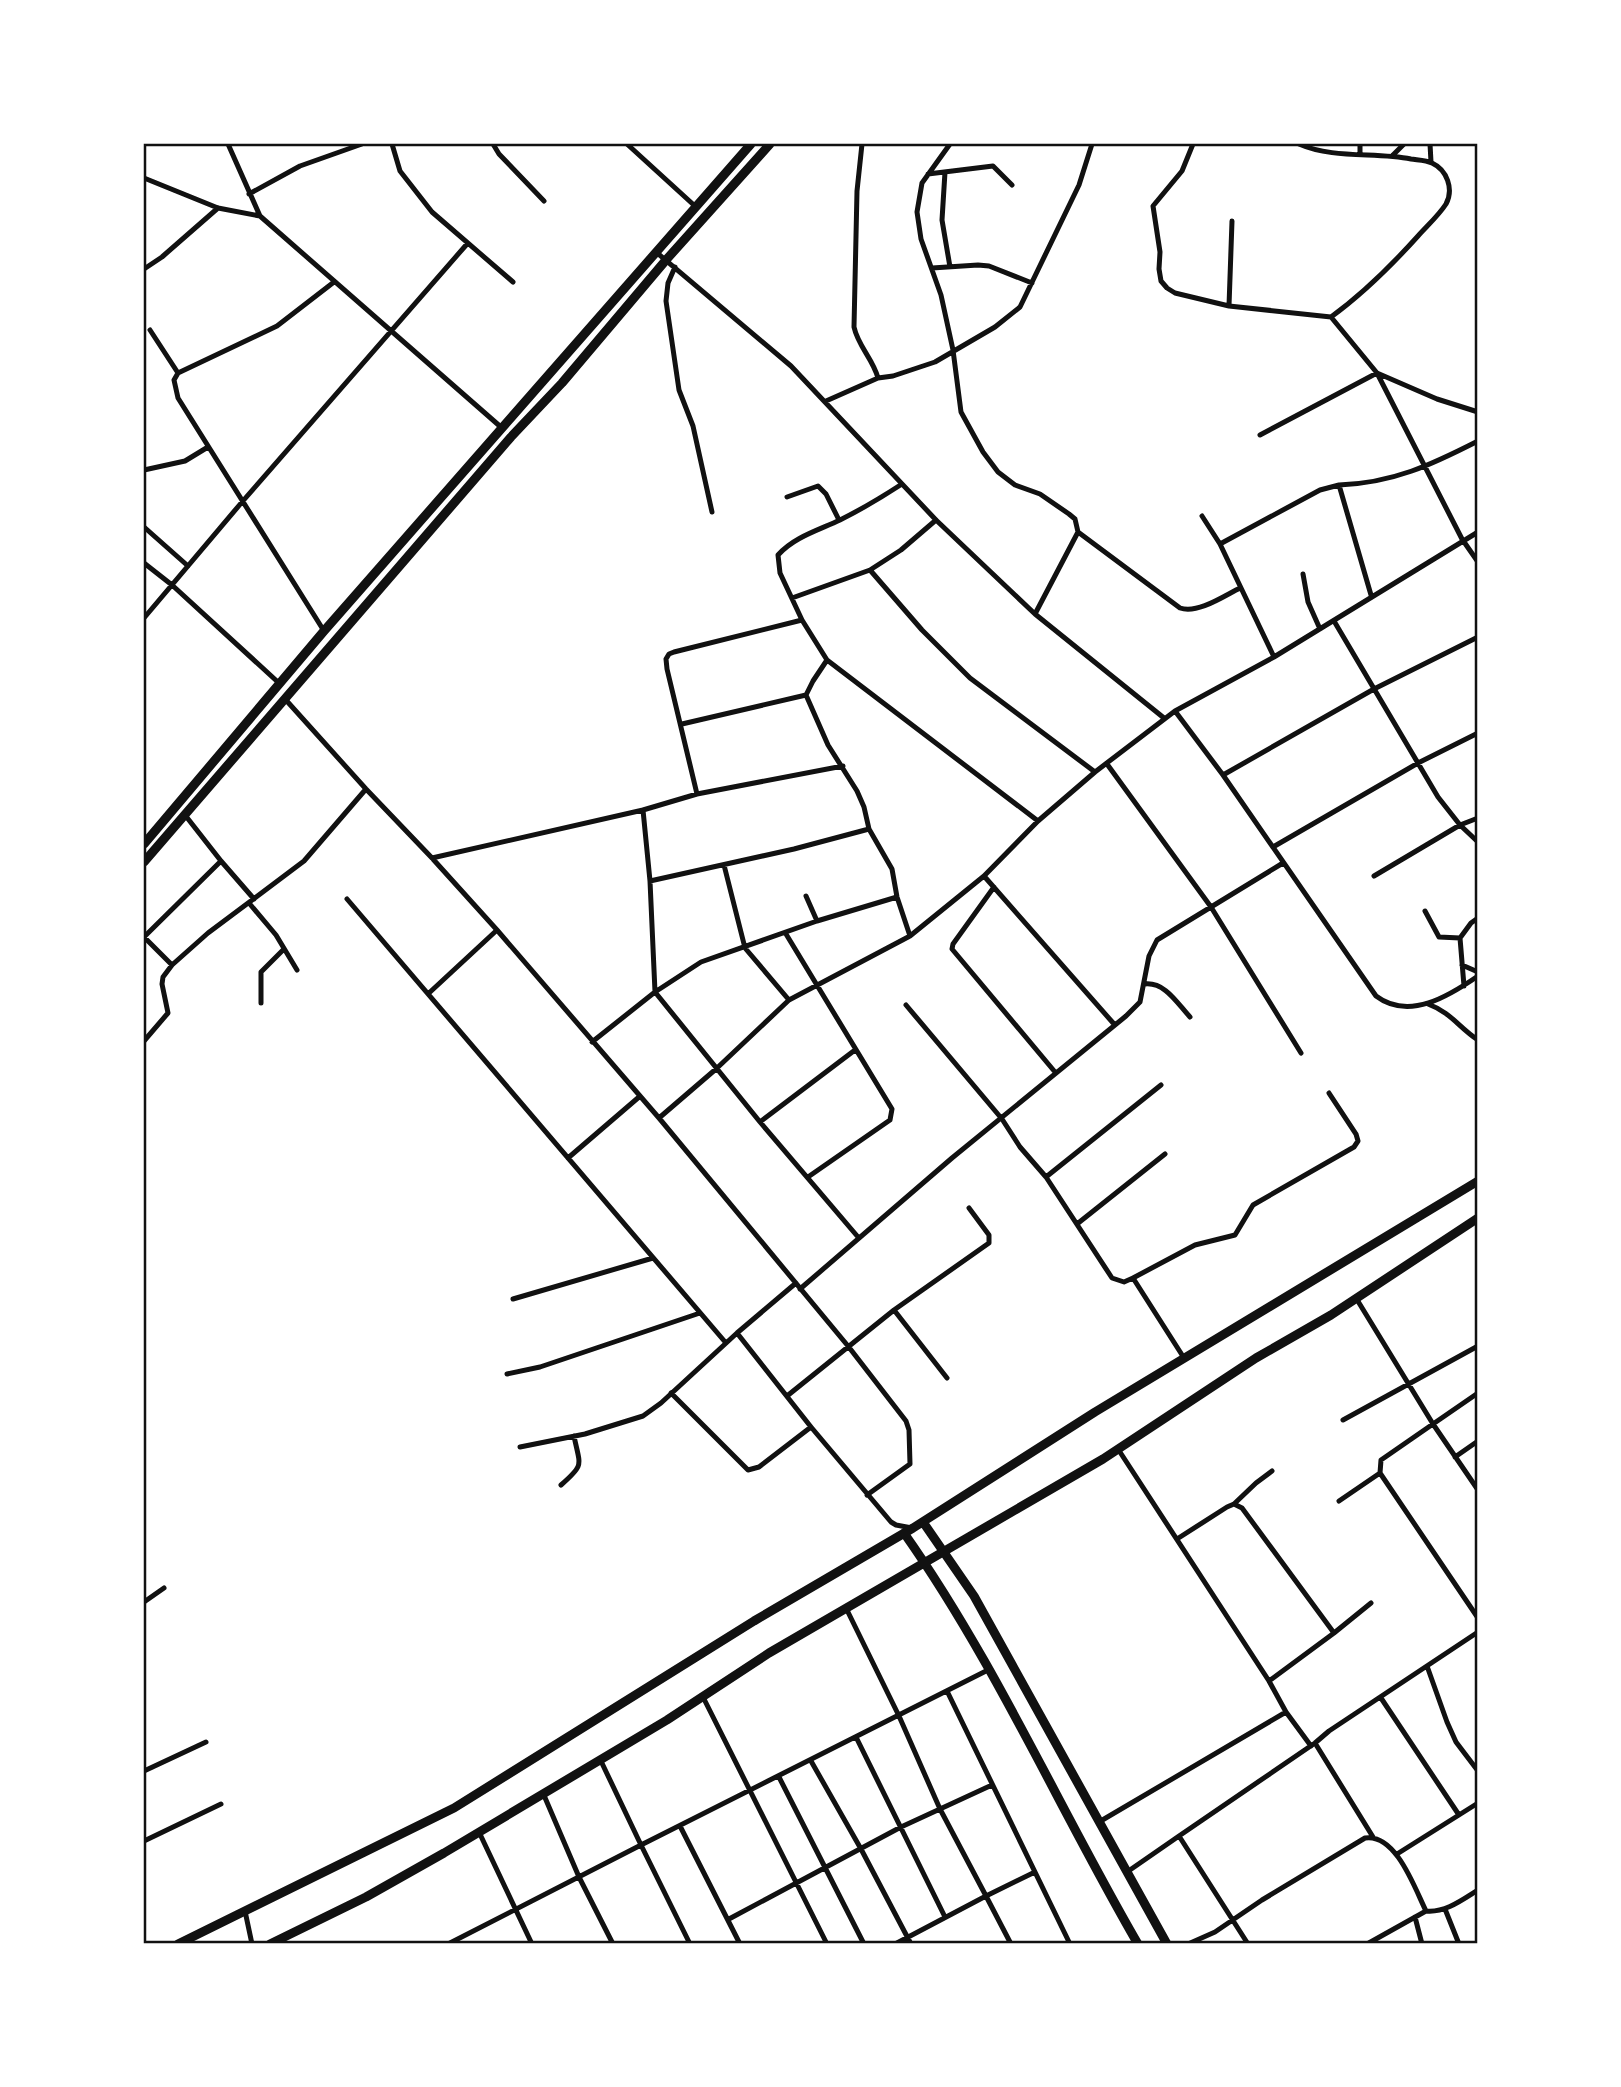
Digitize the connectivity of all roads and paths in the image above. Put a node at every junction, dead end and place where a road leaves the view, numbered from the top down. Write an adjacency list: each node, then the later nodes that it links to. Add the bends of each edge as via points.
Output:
1 (228, 144): 23 (street)
2 (362, 144): 23 (street, via 300,166)
3 (392, 144): 29 (street, via 405,179)
4 (493, 144): 24 (street)
5 (627, 144): 25 (street)
6 (751, 144): 25 (main road)
7 (770, 144): 31 (main road)
8 (862, 144): 46 (street, via 854,327)
9 (950, 144): 20 (street)
10 (1092, 144): 38 (street, via 1079,185)
11 (1193, 144): 39 (street, via 1182,172 1153,206 1161,281 1175,293)
12 (1299, 144): 16 (street)
13 (1360, 144): 16 (street)
14 (1404, 144): 17 (street)
15 (1430, 144): 18 (street)
16 (1360, 154): 17 (street)
17 (1393, 155): 18 (street)
18 (1431, 162): 40 (street, via 1449,183 1446,204 1375,282)
19 (946, 172): 20 (street); 22 (street, via 993,166); 33 (street, via 942,220)
20 (928, 174): 34 (street, via 917,212)
21 (144, 178): 26 (street)
22 (1012, 186)
23 (249, 194): 27 (street)
24 (544, 201)
25 (696, 206): 30 (main road)
26 (218, 208): 27 (street); 35 (street)
27 (260, 216): 36 (street)
28 (1232, 221): 39 (street)
29 (467, 244): 37 (street); 42 (street)
30 (656, 252): 31 (street); 49 (main road)
31 (666, 260): 32 (street); 89 (main road)
32 (675, 267): 47 (street); 59 (street, via 667,301 679,390 693,426)
33 (950, 267): 34 (street); 38 (street, via 989,266)
34 (932, 268): 43 (street)
35 (144, 269)
36 (334, 282): 42 (street); 44 (street, via 277,326)
37 (513, 282)
38 (1032, 283): 43 (street, via 1009,316)
39 (1229, 306): 40 (street)
40 (1331, 317): 45 (street)
41 (150, 330): 44 (street)
42 (393, 331): 49 (street); 58 (street)
43 (953, 350): 46 (street, via 924,366); 64 (street, via 961,412 990,463 1005,479 1069,514)
44 (178, 373): 52 (street, via 174,380 178,398)
45 (1377, 373): 48 (street); 50 (street); 53 (street)
46 (878, 378): 47 (street)
47 (826, 401): 55 (street)
48 (1478, 412)
49 (503, 429): 82 (main road)
50 (1260, 435)
51 (1478, 441): 53 (street)
52 (208, 447): 54 (street, via 184,461); 58 (street)
53 (1424, 468): 56 (street, via 1380,481); 66 (street)
54 (144, 470)
55 (902, 484): 61 (street); 62 (street)
56 (1339, 485): 67 (street, via 1320,490); 75 (street)
57 (788, 496): 61 (street, via 818,486)
58 (242, 502): 70 (street); 82 (street)
59 (712, 512)
60 (1202, 516): 67 (street)
61 (839, 520): 76 (street, via 778,555 780,573)
62 (936, 520): 71 (street); 77 (street)
63 (144, 527): 70 (street)
64 (1078, 532): 74 (street, via 1188,611); 77 (street)
65 (1478, 532): 66 (street)
66 (1462, 539): 68 (street); 75 (street)
67 (1220, 544): 74 (street)
68 (1478, 562)
69 (144, 563): 73 (street)
70 (188, 566): 73 (street)
71 (870, 570): 76 (street); 97 (street, via 970,678)
72 (1303, 574): 81 (street)
73 (172, 585): 78 (street); 86 (street)
74 (1240, 588): 84 (street)
75 (1371, 595): 80 (street)
76 (792, 598): 79 (street)
77 (1035, 614): 91 (street)
78 (144, 618)
79 (802, 620): 85 (street); 92 (street, via 669,654 667,668)
80 (1334, 621): 81 (street); 87 (street)
81 (1320, 629): 84 (street)
82 (324, 631): 86 (main road)
83 (1478, 636): 87 (street)
84 (1273, 657): 90 (street)
85 (827, 660): 88 (street); 104 (street)
86 (280, 685): 108 (main road)
87 (1374, 689): 94 (street); 98 (street)
88 (806, 695): 92 (street); 96 (street, via 828,745)
89 (285, 699): 99 (street); 102 (main road)
90 (1175, 711): 91 (street); 98 (street)
91 (1164, 718): 95 (street)
92 (682, 724): 100 (street)
93 (1478, 733): 94 (street)
94 (1419, 763): 105 (street); 109 (street)
95 (1107, 764): 97 (street); 123 (street)
96 (843, 766): 100 (street); 106 (street, via 864,807)
97 (1095, 772): 104 (street)
98 (1223, 775): 109 (street)
99 (366, 789): 110 (street); 122 (street, via 304,861)
100 (697, 794): 101 (street)
101 (643, 810): 110 (street); 117 (street)
102 (185, 815): 111 (street); 112 (main road)
103 (1478, 818): 105 (street)
104 (1038, 821): 115 (street)
105 (1460, 825): 107 (street); 116 (street)
106 (869, 829): 114 (street); 120 (street, via 892,869)
107 (1478, 842)
108 (144, 844)
109 (1273, 847): 113 (street)
110 (432, 858): 127 (street)
111 (221, 861): 122 (street); 130 (street)
112 (144, 862)
113 (1283, 863): 123 (street); 145 (street, via 1376,996 1402,1008)
114 (724, 865): 117 (street); 132 (street)
115 (984, 876): 118 (street); 129 (street)
116 (1374, 876)
117 (650, 881): 141 (street)
118 (993, 887): 148 (street); 155 (street, via 952,949)
119 (806, 896): 126 (street)
120 (897, 897): 126 (street); 129 (street)
121 (347, 900): 142 (street)
122 (251, 901): 133 (street); 134 (street)
123 (1211, 907): 138 (street, via 1157,940 1149,956); 153 (street)
124 (1425, 911): 131 (street, via 1440,937)
125 (1478, 918): 131 (street)
126 (817, 921): 128 (street)
127 (496, 930): 142 (street); 151 (street)
128 (786, 934): 132 (street); 139 (street)
129 (910, 936): 139 (street)
130 (144, 937): 134 (street)
131 (1460, 938): 135 (street)
132 (745, 948): 141 (street, via 701,962); 143 (street)
133 (283, 950): 136 (street); 144 (street, via 261,972)
134 (172, 965): 150 (street, via 162,985 168,1013)
135 (1462, 965): 137 (street); 140 (street)
136 (297, 971)
137 (1478, 974): 140 (street)
138 (1145, 984): 147 (street, via 1165,989); 148 (street, via 1140,1002)
139 (817, 986): 143 (street); 152 (street)
140 (1464, 986): 145 (street)
141 (655, 992): 151 (street); 154 (street)
142 (429, 993): 163 (street)
143 (789, 1000): 154 (street)
144 (261, 1003)
145 (1428, 1004): 149 (street, via 1451,1015)
146 (906, 1006): 160 (street)
147 (1190, 1017)
148 (1114, 1024): 155 (street)
149 (1478, 1040)
150 (144, 1041)
151 (592, 1042): 158 (street)
152 (855, 1049): 161 (street); 164 (street, via 892,1115)
153 (1301, 1053)
154 (716, 1069): 159 (street); 161 (street)
155 (1055, 1072): 160 (street)
156 (1161, 1085): 165 (street)
157 (1329, 1093): 172 (street, via 1356,1134 1354,1147 1253,1205 1235,1235 1195,1245)
158 (639, 1097): 159 (street); 163 (street)
159 (659, 1118): 173 (street)
160 (1002, 1119): 165 (street); 170 (street)
161 (760, 1122): 164 (street)
162 (1165, 1154): 169 (street)
163 (568, 1158): 171 (street)
164 (808, 1177): 170 (street)
165 (1046, 1177): 169 (street)
166 (1478, 1181): 183 (main road)
167 (969, 1208): 177 (street, via 989,1235 989,1243)
168 (1478, 1218): 175 (main road)
169 (1077, 1224): 172 (street, via 1112,1278 1124,1282)
170 (858, 1237): 174 (street)
171 (653, 1258): 176 (street); 178 (street)
172 (1133, 1278): 183 (street)
173 (796, 1283): 174 (street); 179 (street)
174 (800, 1289): 181 (street)
175 (1356, 1298): 186 (street); 196 (main road)
176 (513, 1299)
177 (894, 1310): 181 (street); 185 (street)
178 (699, 1312): 180 (street); 184 (street)
179 (737, 1333): 180 (street); 189 (street)
180 (726, 1343): 187 (street)
181 (848, 1346): 189 (street); 202 (street, via 909,1430 910,1464)
182 (1478, 1346): 186 (street)
183 (1184, 1358): 205 (main road)
184 (507, 1374)
185 (947, 1378)
186 (1409, 1384): 190 (street); 191 (street)
187 (671, 1393): 192 (street, via 748,1470 759,1467); 193 (street, via 643,1416)
188 (1478, 1393): 191 (street)
189 (787, 1396): 192 (street)
190 (1343, 1420)
191 (1433, 1424): 197 (street); 199 (street, via 1381,1460)
192 (811, 1427): 202 (street)
193 (574, 1436): 195 (street); 200 (street, via 579,1469)
194 (1478, 1441): 197 (street)
195 (520, 1447)
196 (1118, 1449): 208 (street); 209 (main road)
197 (1455, 1457): 201 (street)
198 (1272, 1471): 204 (street)
199 (1380, 1473): 203 (street); 215 (street)
200 (561, 1485)
201 (1477, 1489)
202 (867, 1494): 206 (street, via 891,1522)
203 (1339, 1501)
204 (1234, 1504): 208 (street); 217 (street, via 1242,1508)
205 (923, 1522): 206 (main road); 209 (main road)
206 (913, 1528): 207 (main road)
207 (904, 1533): 210 (main road); 260 (main road, via 454,1808)
208 (1177, 1539): 220 (street)
209 (942, 1551): 210 (main road); 241 (main road, via 974,1596)
210 (924, 1562): 214 (main road); 219 (main road)
211 (164, 1588): 212 (street)
212 (144, 1602)
213 (1371, 1603): 217 (street)
214 (846, 1608): 222 (main road); 225 (street)
215 (1478, 1618)
216 (1478, 1632): 218 (street)
217 (1334, 1633): 220 (street)
218 (1427, 1665): 223 (street); 232 (street, via 1456,1742)
219 (988, 1670): 221 (street); 282 (main road)
220 (1269, 1681): 224 (street)
221 (947, 1691): 225 (street); 234 (street)
222 (703, 1697): 229 (main road); 235 (street)
223 (1381, 1698): 228 (street); 240 (street)
224 (1286, 1712): 228 (street); 241 (street)
225 (899, 1716): 226 (street); 239 (street)
226 (856, 1737): 230 (street); 243 (street)
227 (206, 1742): 231 (street)
228 (1313, 1745): 245 (street); 246 (street)
229 (600, 1759): 236 (main road); 248 (street)
230 (811, 1761): 233 (street); 249 (street)
231 (144, 1771)
232 (1478, 1771)
233 (779, 1777): 235 (street); 251 (street)
234 (992, 1785): 239 (street); 252 (street)
235 (751, 1790): 242 (street); 255 (street)
236 (543, 1793): 244 (main road); 254 (street)
237 (1478, 1803): 240 (street)
238 (221, 1804): 247 (street)
239 (940, 1809): 243 (street); 257 (street)
240 (1459, 1815): 250 (street)
241 (1099, 1822): 253 (main road)
242 (680, 1826): 248 (street); 264 (street)
243 (901, 1827): 249 (street); 262 (street)
244 (479, 1832): 258 (street); 270 (main road, via 366,1897)
245 (1179, 1836): 253 (street); 265 (street)
246 (1373, 1837): 250 (street); 265 (street)
247 (144, 1841)
248 (641, 1845): 254 (street); 274 (street)
249 (861, 1849): 251 (street); 266 (street)
250 (1397, 1854): 261 (street)
251 (826, 1869): 255 (street); 277 (street)
252 (1035, 1872): 257 (street); 281 (street)
253 (1127, 1872): 283 (main road)
254 (579, 1877): 258 (street); 273 (street)
255 (797, 1882): 264 (street); 276 (street)
256 (1478, 1890): 259 (street)
257 (986, 1896): 262 (street); 280 (street)
258 (514, 1908): 267 (street); 272 (street)
259 (1445, 1909): 261 (street); 288 (street)
260 (245, 1911): 268 (main road); 269 (street)
261 (1426, 1912): 263 (street)
262 (945, 1917): 266 (street)
263 (1415, 1917): 286 (street); 287 (street)
264 (729, 1919): 275 (street)
265 (1234, 1920): 284 (street); 285 (street)
266 (907, 1937): 278 (street); 279 (street)
267 (455, 1942): 271 (street)
268 (178, 1944)
269 (252, 1944)
270 (270, 1944)
271 (448, 1944)
272 (533, 1944)
273 (613, 1944)
274 (690, 1944)
275 (740, 1944)
276 (827, 1944)
277 (864, 1944)
278 (895, 1944)
279 (911, 1944)
280 (1011, 1944)
281 (1070, 1944)
282 (1138, 1944)
283 (1167, 1944)
284 (1188, 1944)
285 (1248, 1944)
286 (1367, 1944)
287 (1422, 1944)
288 (1459, 1944)

